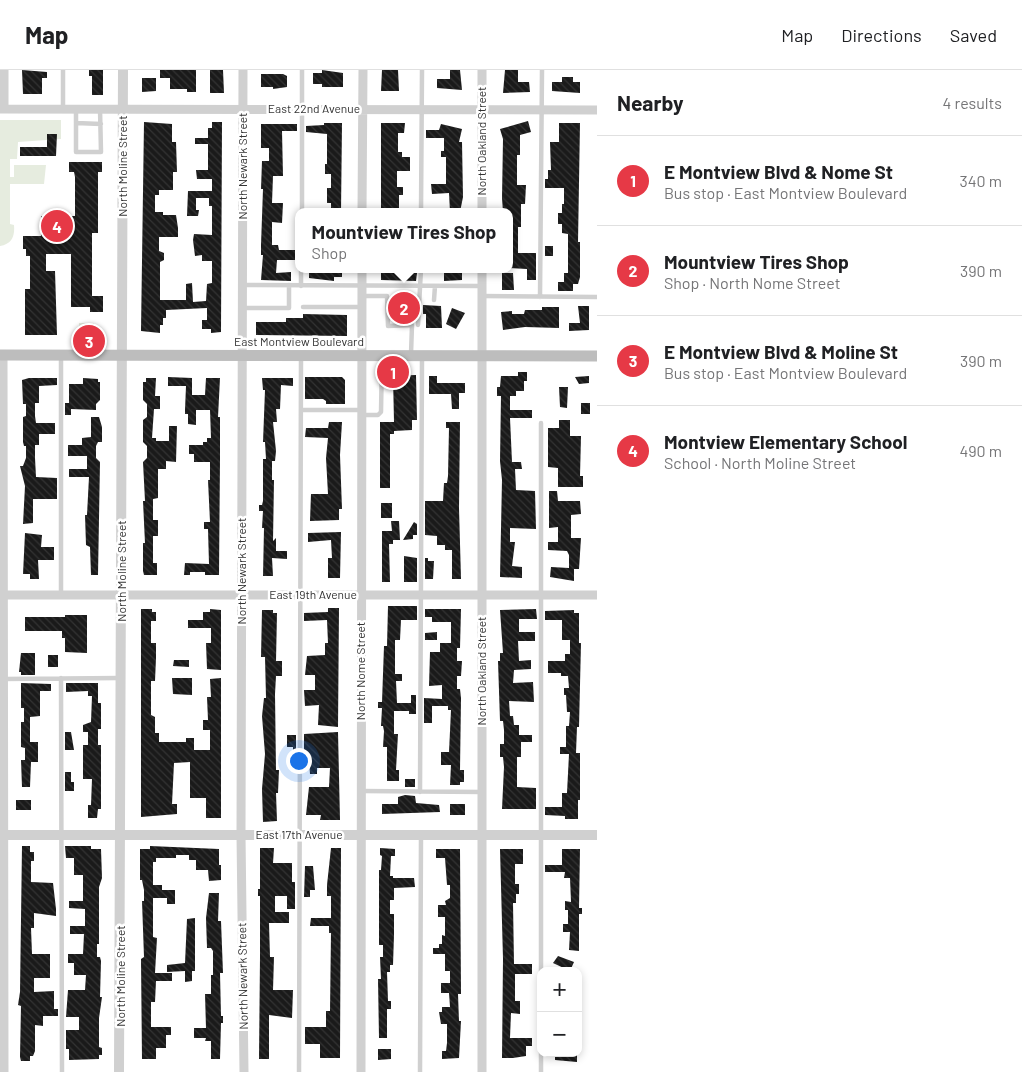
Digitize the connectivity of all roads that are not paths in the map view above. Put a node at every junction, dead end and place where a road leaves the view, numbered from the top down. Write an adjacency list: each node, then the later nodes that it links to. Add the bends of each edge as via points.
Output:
1 (4, 70): 10 (street)
2 (63, 70): 11 (lane)
3 (123, 70): 14 (street, North Moline Street)
4 (243, 70): 15 (street, North Newark Street)
5 (302, 70): 16 (lane)
6 (362, 70): 17 (street)
7 (422, 70): 18 (lane)
8 (482, 70): 19 (street, North Oakland Street)
9 (542, 70): 20 (lane)
10 (2, 109): 11 (street, East 22nd Avenue)
11 (63, 109): 12 (street, East 22nd Avenue)
12 (76, 109): 13 (street, East 22nd Avenue); 22 (lane)
13 (100, 109): 14 (street, East 22nd Avenue); 23 (lane)
14 (123, 109): 15 (street, East 22nd Avenue); 50 (street, North Moline Street)
15 (243, 109): 16 (street, East 22nd Avenue); 32 (street, North Newark Street)
16 (302, 109): 17 (street, East 22nd Avenue); 24 (lane)
17 (362, 109): 18 (street, East 22nd Avenue); 25 (street)
18 (422, 109): 19 (street, East 22nd Avenue); 26 (lane)
19 (482, 109): 20 (street, East 22nd Avenue); 27 (street, North Oakland Street)
20 (542, 110): 21 (street, East 22nd Avenue); 41 (lane)
21 (597, 110)
22 (76, 123): 23 (lane); 23 (lane, via 76,152 101,152)
23 (101, 124)
24 (302, 208)
25 (362, 208)
26 (421, 208)
27 (482, 208)
28 (301, 273): 34 (lane)
29 (362, 273): 35 (street, North Nome Street)
30 (421, 273): 36 (lane)
31 (482, 273): 38 (street, North Oakland Street)
32 (243, 285): 33 (lane); 46 (street, North Newark Street)
33 (289, 285): 34 (lane); 46 (lane, via 290,308)
34 (301, 286): 35 (lane)
35 (362, 286): 36 (lane); 39 (street, North Nome Street)
36 (421, 286): 37 (lane); 47 (lane)
37 (435, 286): 38 (lane); 43 (lane)
38 (482, 286): 40 (street, North Oakland Street)
39 (362, 296): 45 (street, North Nome Street); 55 (lane, via 387,296 388,326 412,325)
40 (482, 296): 41 (lane); 56 (street, North Oakland Street)
41 (540, 297): 42 (lane)
42 (597, 297)
43 (434, 300)
44 (303, 307): 45 (lane)
45 (362, 307): 53 (street, North Nome Street)
46 (243, 308): 51 (street, North Newark Street)
47 (418, 325)
48 (1, 356): 49 (main road, East Montview Boulevard); 61 (street)
49 (61, 356): 50 (main road, East Montview Boulevard); 62 (lane)
50 (123, 356): 51 (main road, East Montview Boulevard); 63 (street, North Moline Street)
51 (242, 356): 52 (main road, East Montview Boulevard); 64 (street, North Newark Street)
52 (301, 356): 53 (main road, East Montview Boulevard); 58 (lane)
53 (361, 356): 54 (main road, East Montview Boulevard); 59 (street, North Nome Street)
54 (382, 356): 55 (main road, East Montview Boulevard); 59 (lane, via 381,412 378,415)
55 (416, 356): 56 (main road, East Montview Boulevard); 67 (lane)
56 (482, 356): 57 (main road, East Montview Boulevard); 68 (street, North Oakland Street)
57 (597, 356)
58 (301, 410): 59 (lane); 65 (lane)
59 (361, 413): 66 (street, North Nome Street)
60 (541, 423): 69 (lane)
61 (2, 594): 62 (street, East 19th Avenue); 71 (street)
62 (61, 594): 63 (street, East 19th Avenue)
63 (122, 594): 64 (street, East 19th Avenue); 73 (street, North Moline Street)
64 (242, 594): 65 (street, East 19th Avenue); 80 (street, North Newark Street)
65 (300, 594): 66 (street, East 19th Avenue); 81 (lane)
66 (361, 595): 67 (street, East 19th Avenue); 74 (street, North Nome Street)
67 (421, 595): 68 (street, East 19th Avenue); 75 (lane)
68 (482, 595): 69 (street, East 19th Avenue); 76 (street, North Oakland Street)
69 (541, 595): 70 (street, East 19th Avenue); 84 (lane)
70 (597, 595)
71 (3, 678): 72 (lane); 77 (street)
72 (61, 678): 73 (lane); 78 (lane)
73 (122, 678): 79 (street, North Moline Street)
74 (362, 791): 75 (lane); 86 (street, North Nome Street)
75 (420, 792): 76 (lane)
76 (482, 792): 83 (street, North Oakland Street)
77 (1, 835): 78 (street, East 17th Avenue); 89 (street)
78 (61, 835): 79 (street, East 17th Avenue); 90 (lane)
79 (121, 835): 80 (street, East 17th Avenue); 91 (street, North Moline Street)
80 (241, 835): 81 (street, East 17th Avenue); 92 (street, North Newark Street)
81 (300, 835): 86 (street, East 17th Avenue); 93 (lane)
82 (422, 835): 83 (street, East 17th Avenue); 86 (street, East 17th Avenue); 95 (lane)
83 (482, 835): 84 (street, East 17th Avenue); 96 (street, North Oakland Street)
84 (541, 835): 85 (street, East 17th Avenue); 87 (lane)
85 (597, 835)
86 (362, 836): 94 (street, North Nome Street)
87 (541, 967)
88 (541, 1057): 97 (lane)
89 (4, 1072)
90 (62, 1072)
91 (119, 1072)
92 (244, 1072)
93 (299, 1072)
94 (361, 1072)
95 (420, 1072)
96 (482, 1072)
97 (541, 1072)

